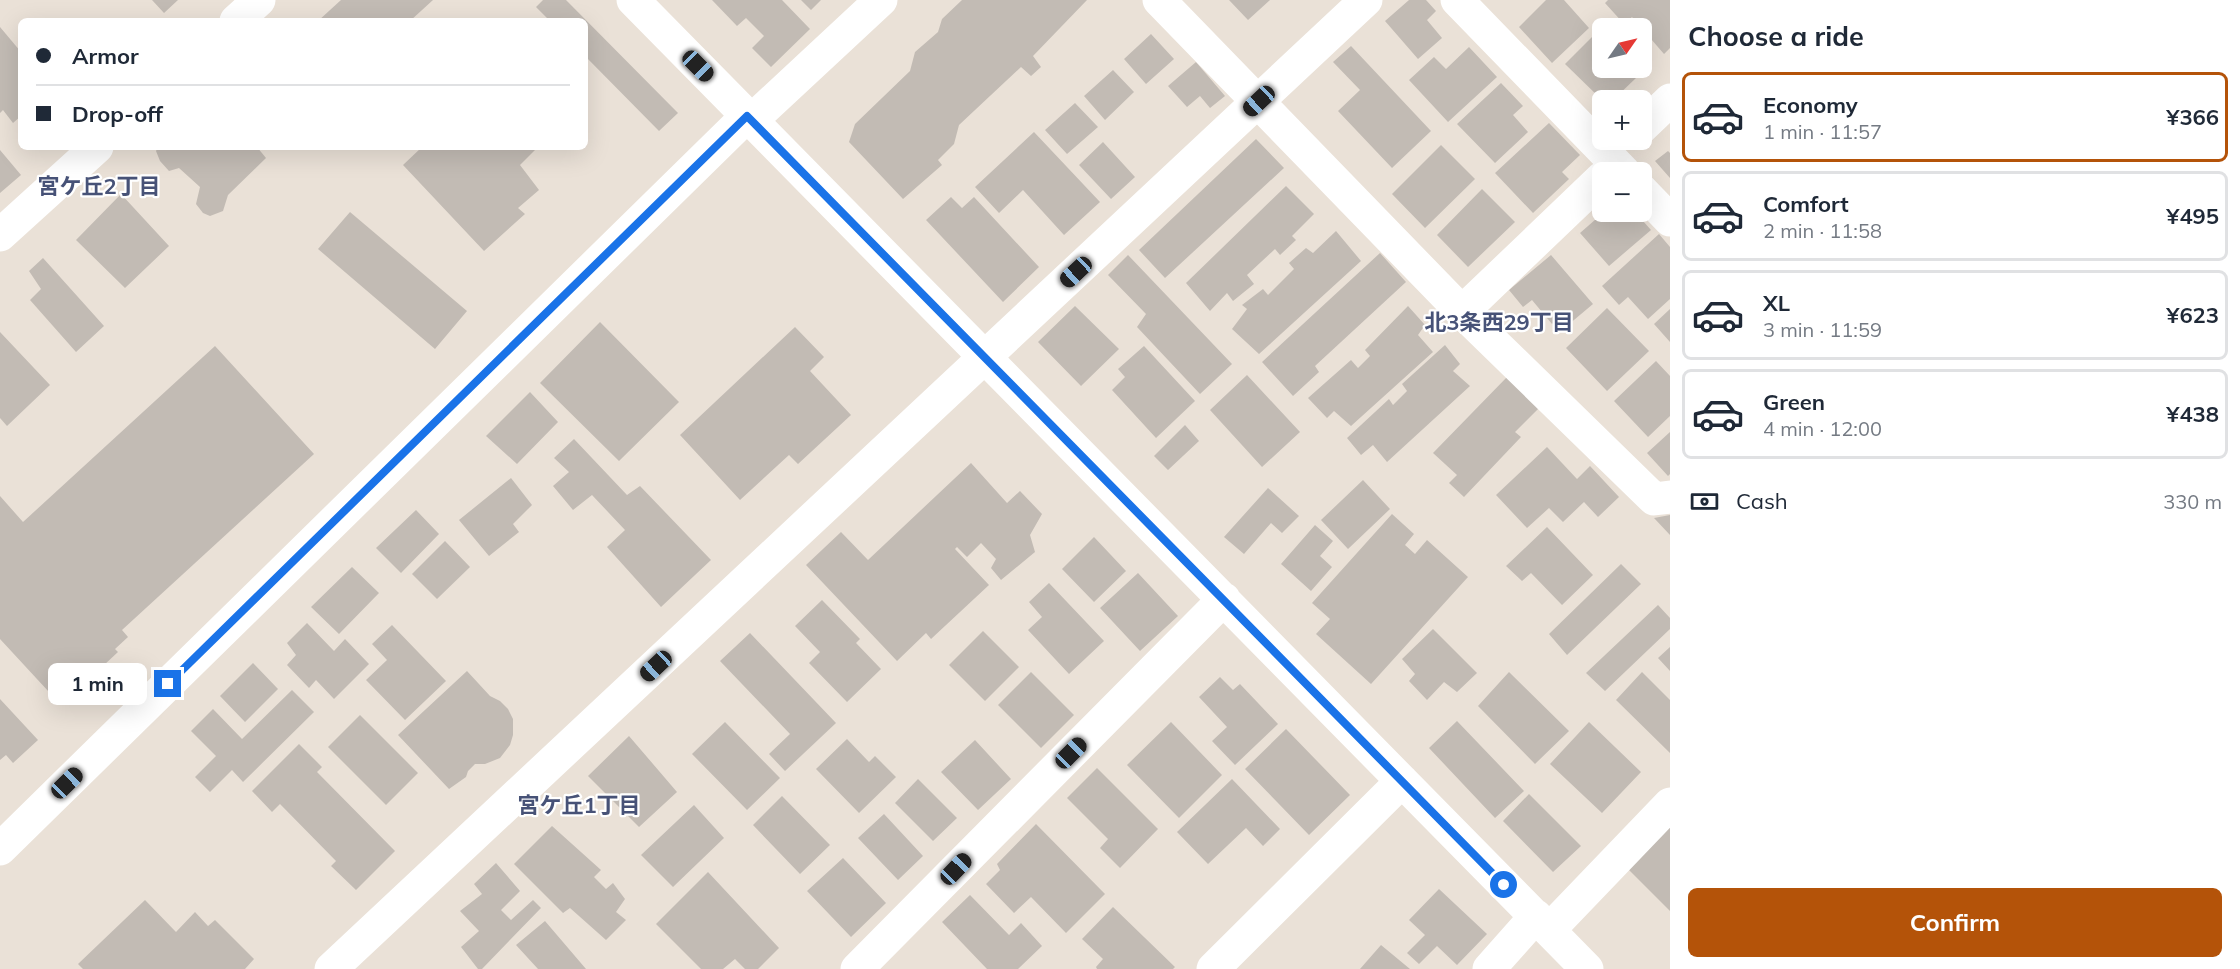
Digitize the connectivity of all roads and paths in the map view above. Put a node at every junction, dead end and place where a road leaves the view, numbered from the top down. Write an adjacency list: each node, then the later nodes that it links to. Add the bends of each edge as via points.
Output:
1 (259, 0): 7 (street)
2 (633, 0): 11 (street)
3 (881, 0): 11 (street)
4 (1158, 0): 9 (street)
5 (1366, 0): 9 (street)
6 (1457, 0): 13 (street)
7 (239, 18)
8 (1670, 100): 10 (street)
9 (1259, 101): 18 (street); 19 (street)
10 (1652, 117)
11 (749, 118): 19 (street); 24 (street)
12 (94, 150): 17 (street)
13 (1613, 162)
14 (1592, 186): 18 (street)
15 (1652, 201): 16 (street)
16 (1670, 220)
17 (0, 236)
18 (1461, 312): 20 (street, via 1654,499)
19 (986, 358): 21 (street); 26 (street)
20 (1670, 497)
21 (1224, 599): 22 (street); 27 (street)
22 (1402, 781): 25 (street); 28 (street)
23 (1670, 804): 25 (street)
24 (0, 849)
25 (1542, 923): 29 (street); 30 (street)
26 (331, 969)
27 (857, 969)
28 (1213, 969)
29 (1489, 969)
30 (1587, 969)

